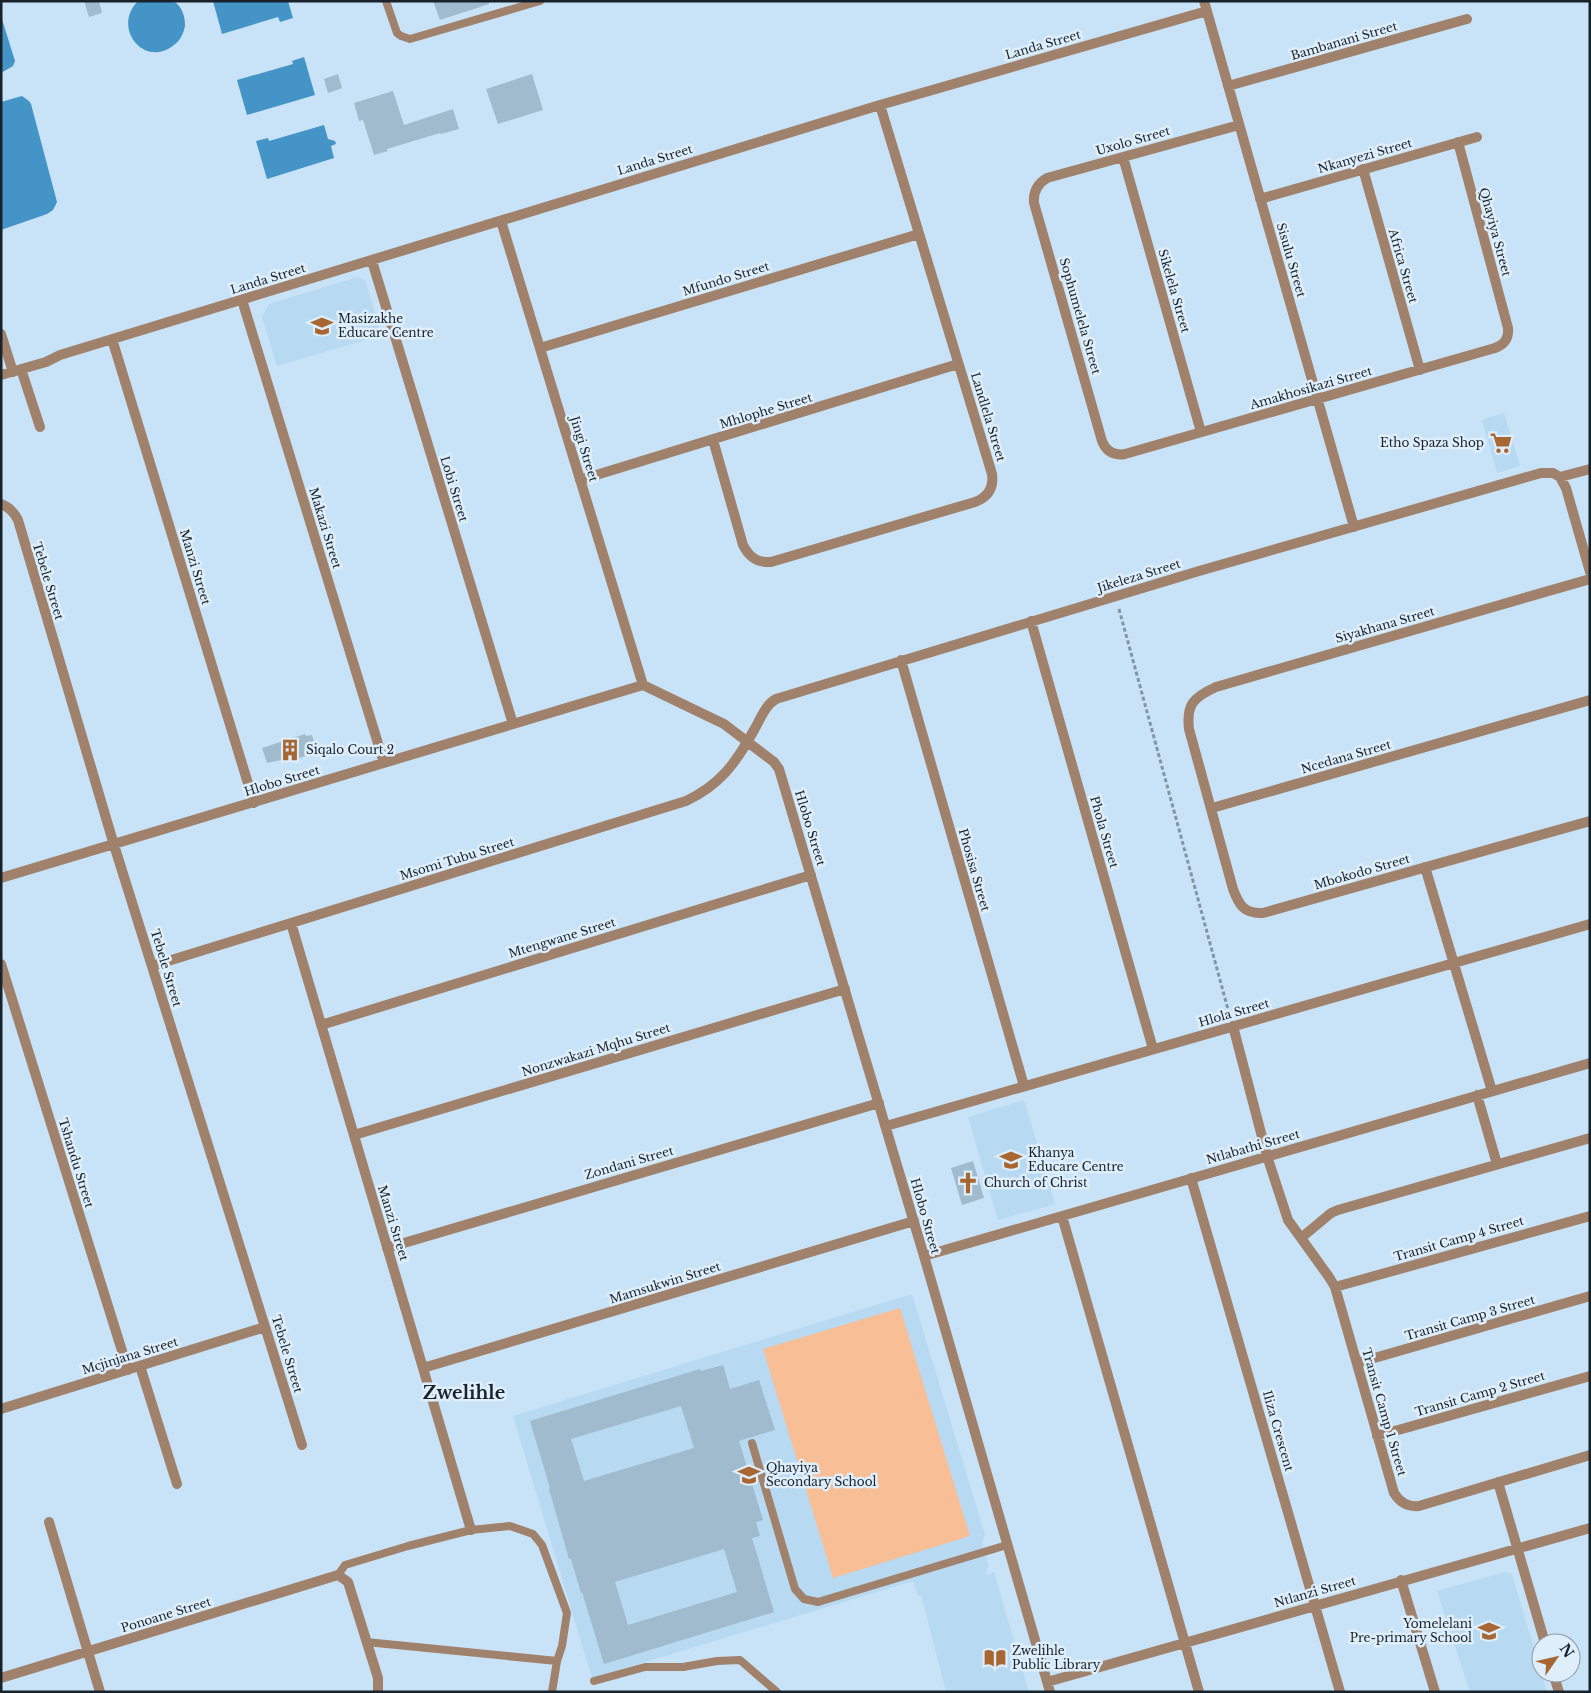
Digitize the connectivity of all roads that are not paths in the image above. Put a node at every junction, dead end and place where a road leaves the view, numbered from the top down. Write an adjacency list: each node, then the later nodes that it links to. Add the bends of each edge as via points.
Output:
1 (386, 1): 2 (lane, via 397,33 410,39)
2 (540, 1)
3 (1205, 6): 5 (street, Sisulu Street); 6 (street, Landa Street)
4 (1467, 19): 5 (street, Bambanani Street)
5 (1228, 86): 7 (street, Sisulu Street)
6 (880, 105): 14 (street, Landa Street); 15 (street, Landlela Street)
7 (1239, 125): 10 (street, Uxolo Street); 13 (street, Sisulu Street)
8 (1478, 137): 9 (street, Nkanyezi Street)
9 (1458, 142): 11 (street, Nkanyezi Street); 18 (street, Qhayiya Street)
10 (1123, 157): 12 (street, Uxolo Street, via 1047,178); 28 (street, Sikelela Street)
11 (1363, 170): 13 (street, Nkanyezi Street); 24 (street, Africa Street)
12 (1037, 187): 30 (street, Sophumelela Street, via 1034,203 1102,441)
13 (1260, 199): 26 (street, Sisulu Street)
14 (501, 221): 16 (street, Landa Street); 21 (street, Jingi Street)
15 (919, 234): 21 (street, Mfundo Street); 22 (street, Landlela Street)
16 (372, 261): 17 (street, Landa Street); 42 (street, Lobi Street)
17 (242, 300): 20 (street, Landa Street); 44 (street, Makazi Street)
18 (1508, 328): 24 (street, Amakhosikazi Street, via 1507,339 1500,346)
19 (1, 334): 23 (street)
20 (112, 339): 23 (street, Landa Street); 45 (street, Manzi Street)
21 (540, 348): 33 (street, Jingi Street)
22 (958, 364): 29 (street, Mhlophe Street); 29 (street, Landlela Street, via 993,480 990,492 975,502 764,563 752,558 743,545)
23 (17, 370): 25 (street, Landa Street); 27 (street)
24 (1420, 370): 26 (street, Amakhosikazi Street)
25 (1, 375)
26 (1318, 399): 28 (street, Amakhosikazi Street); 35 (street, Sisulu Street)
27 (40, 427)
28 (1201, 432): 30 (street, Amakhosikazi Street, via 1125,454)
29 (713, 440): 33 (street, Mhlophe Street)
30 (1109, 451)
31 (1590, 469): 32 (street, Jikeleza Street)
32 (1560, 476): 35 (street, Jikeleza Street, via 1540,473); 36 (street)
33 (580, 480): 40 (street, Jingi Street)
34 (1, 504): 48 (street, Tebele Street, via 9,508 18,520)
35 (1354, 527): 38 (street, Jikeleza Street)
36 (1590, 572)
37 (1590, 579): 46 (street, Siyakhana Street, via 1216,687 1200,695 1191,704 1187,716)
38 (1031, 622): 39 (street, Jikeleza Street); 60 (street, Phola Street)
39 (901, 660): 43 (street, Jikeleza Street, via 776,699 768,705); 62 (street, Phosisa Street)
40 (643, 685): 42 (street, Hlobo Street); 43 (street, Hlobo Street, via 724,724)
41 (1590, 700): 46 (street, Ncedana Street)
42 (513, 724): 44 (street, Hlobo Street)
43 (748, 742): 50 (street, Hlobo Street, via 779,769); 52 (street, Msomi Tubu Street, via 724,775 701,794 686,801)
44 (384, 764): 45 (street, Hlobo Street)
45 (254, 803): 48 (street, Hlobo Street)
46 (1212, 808): 49 (street, Mbokodo Street, via 1238,902 1255,913)
47 (1590, 821): 49 (street, Mbokodo Street)
48 (114, 845): 51 (street, Hlobo Street); 56 (street, Tebele Street)
49 (1425, 867): 54 (street)
50 (811, 875): 57 (street, Hlobo Street); 58 (street, Mtengwane Street)
51 (1, 878)
52 (291, 923): 56 (street, Msomi Tubu Street); 58 (street, Manzi Street)
53 (1590, 924): 54 (street, Hlola Street)
54 (1454, 963): 59 (street, Hlola Street); 63 (street)
55 (1, 964): 84 (street, Tshandu Street)
56 (152, 966): 80 (street, Tebele Street)
57 (845, 989): 65 (street, Hlobo Street); 67 (street, Nonzwakazi Mqhu Street)
58 (321, 1025): 67 (street, Manzi Street)
59 (1233, 1026): 60 (street, Hlola Street); 69 (street, Transit Camp 1 Street)
60 (1153, 1049): 62 (street, Hlola Street)
61 (1590, 1063): 63 (street, Ntlabathi Street)
62 (1024, 1086): 66 (street, Hlola Street)
63 (1492, 1091): 64 (street, Ntlabathi Street)
64 (1477, 1095): 69 (street, Ntlabathi Street); 70 (street)
65 (879, 1103): 66 (street, Hlobo Street); 76 (street, Zondani Street)
66 (886, 1126): 74 (street, Hlobo Street)
67 (354, 1135): 76 (street, Manzi Street)
68 (1590, 1138): 70 (street)
69 (1268, 1156): 71 (street, Ntlabathi Street); 75 (street, Transit Camp 1 Street, via 1288,1220)
70 (1497, 1164): 75 (street, via 1338,1210)
71 (1191, 1178): 72 (street, Ntlabathi Street); 100 (street, Iliza Crescent)
72 (1062, 1216): 77 (street, Ntlabathi Street); 103 (street)
73 (1590, 1216): 78 (street, Transit Camp 4 Street)
74 (914, 1221): 77 (street, Hlobo Street); 83 (street, Mamsukwin Street)
75 (1301, 1238): 78 (street, Transit Camp 1 Street)
76 (387, 1248): 83 (street, Manzi Street)
77 (924, 1256): 96 (street, Hlobo Street)
78 (1336, 1287): 81 (street, Transit Camp 1 Street)
79 (1590, 1296): 81 (street, Transit Camp 3 Street)
80 (265, 1327): 82 (street, Mcjinjana Street); 89 (street, Tebele Street)
81 (1357, 1363): 87 (street, Transit Camp 1 Street)
82 (140, 1366): 84 (street, Mcjinjana Street); 92 (street)
83 (423, 1368): 95 (street, Manzi Street)
84 (128, 1370): 86 (street, Mcjinjana Street)
85 (1590, 1376): 87 (street, Transit Camp 2 Street)
86 (1, 1409)
87 (1378, 1436): 91 (street, Transit Camp 1 Street, via 1394,1493 1408,1506 1419,1506)
88 (752, 1443): 96 (lane, via 795,1590 804,1599 818,1602)
89 (302, 1445)
90 (1590, 1455): 91 (street, Transit Camp 1 Street)
91 (1498, 1482): 97 (street)
92 (177, 1484)
93 (48, 1522): 104 (street)
94 (1590, 1528): 97 (street, Ntlanzi Street)
95 (471, 1530): 98 (lane, via 345,1565); 105 (lane, via 510,1526 533,1534 542,1545 567,1613)
96 (1007, 1545): 108 (street, Hlobo Street)
97 (1517, 1547): 99 (street, Ntlanzi Street); 101 (street)
98 (338, 1575): 102 (street, via 348,1582); 104 (street, Ponoane Street)
99 (1401, 1580): 100 (street, Ntlanzi Street); 115 (street)
100 (1316, 1606): 103 (street, Ntlanzi Street); 114 (street, Iliza Crescent)
101 (1542, 1633)
102 (366, 1642): 105 (lane); 110 (street, via 378,1678)
103 (1185, 1642): 108 (street, Ntlanzi Street); 113 (street)
104 (88, 1652): 106 (street, Ponoane Street); 109 (street)
105 (557, 1661): 111 (lane)
106 (1, 1678)
107 (594, 1681): 112 (lane, via 645,1667 740,1660)
108 (1049, 1687)
109 (100, 1692)
110 (378, 1692)
111 (552, 1692)
112 (777, 1692)
113 (1199, 1692)
114 (1340, 1692)
115 (1435, 1692)

